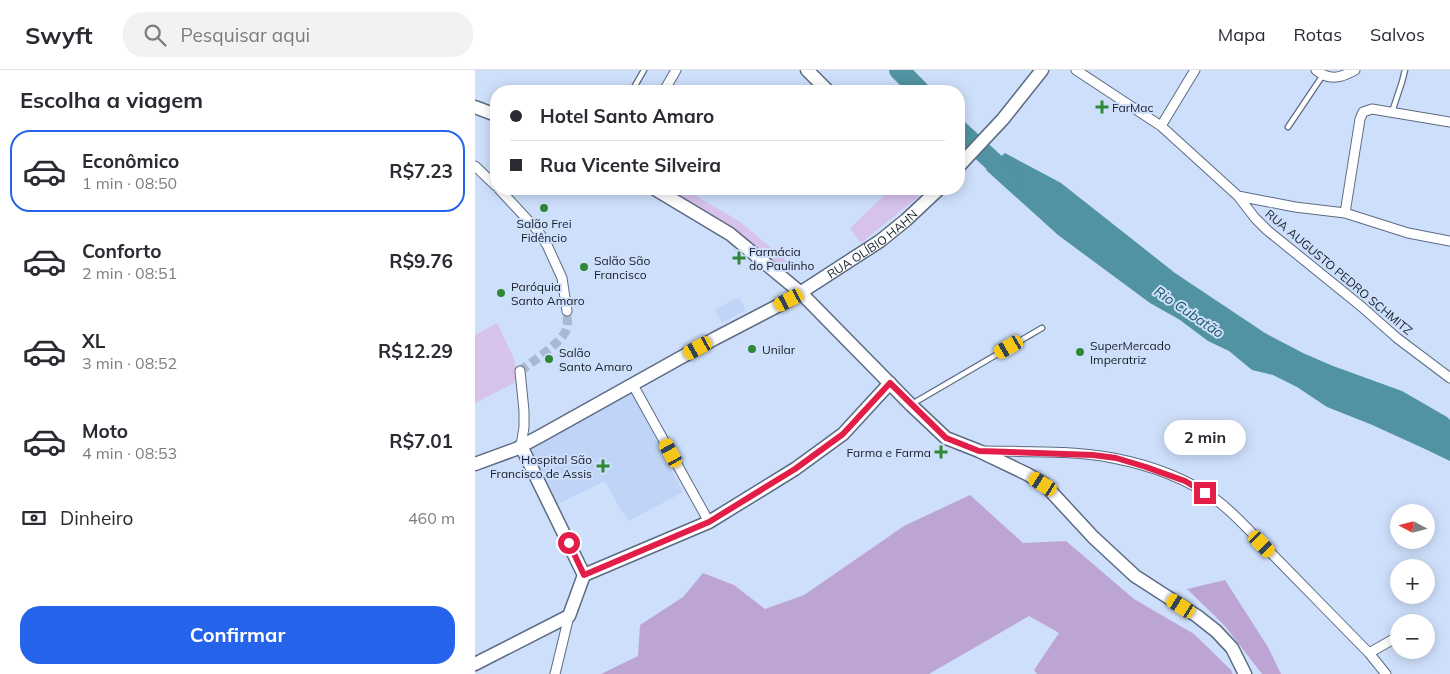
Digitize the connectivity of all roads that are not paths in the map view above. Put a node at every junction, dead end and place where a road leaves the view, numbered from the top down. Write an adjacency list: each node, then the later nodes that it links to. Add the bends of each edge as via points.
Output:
1 (644, 70): 10 (lane)
2 (676, 70): 11 (street)
3 (807, 70): 12 (main road)
4 (1042, 70): 19 (main road)
5 (1076, 70): 17 (street, RUA AUGUSTO PEDRO SCHMITZ)
6 (1195, 70): 17 (street)
7 (1355, 70): 9 (street, via 1340,78 1330,78)
8 (1405, 70): 14 (lane)
9 (1319, 72): 18 (lane)
10 (635, 85)
11 (667, 85)
12 (822, 85)
13 (475, 107): 15 (main road)
14 (1392, 112): 16 (street); 26 (street, via 1372,109 1361,115)
15 (490, 113)
16 (1450, 122)
17 (1161, 126): 25 (street, RUA AUGUSTO PEDRO SCHMITZ)
18 (1288, 127)
19 (965, 160)
20 (475, 166): 21 (street)
21 (490, 180)
22 (505, 195): 29 (street, via 538,230 547,245 562,278)
23 (665, 195): 28 (main road, via 730,234)
24 (927, 195): 28 (main road, RUA OLÍBIO HAHN, via 893,231)
25 (1238, 196): 26 (street); 32 (street, RUA AUGUSTO PEDRO SCHMITZ, via 1267,230)
26 (1345, 213): 27 (street, via 1415,235)
27 (1450, 241)
28 (801, 293): 33 (main road); 34 (main road, RUA OLÍBIO HAHN)
29 (567, 311)
30 (1042, 328): 35 (lane)
31 (520, 371): 36 (street, via 525,419)
32 (1450, 378)
33 (890, 383): 35 (main road); 39 (main road, via 843,434 795,469)
34 (633, 385): 36 (main road, RUA OLÍBIO HAHN); 39 (street)
35 (911, 405): 37 (main road, via 946,438)
36 (521, 446): 38 (main road, RUA OLÍBIO HAHN); 40 (main road)
37 (979, 451): 43 (street, via 1105,456 1185,481 1217,500 1247,528); 46 (main road, via 1043,484 1135,576 1216,631 1232,648)
38 (475, 464)
39 (709, 522): 40 (main road)
40 (584, 575): 41 (main road)
41 (569, 616): 44 (main road); 45 (street)
42 (1390, 641): 43 (street)
43 (1369, 653): 47 (street)
44 (475, 664)
45 (555, 674)
46 (1245, 674)
47 (1386, 674)

